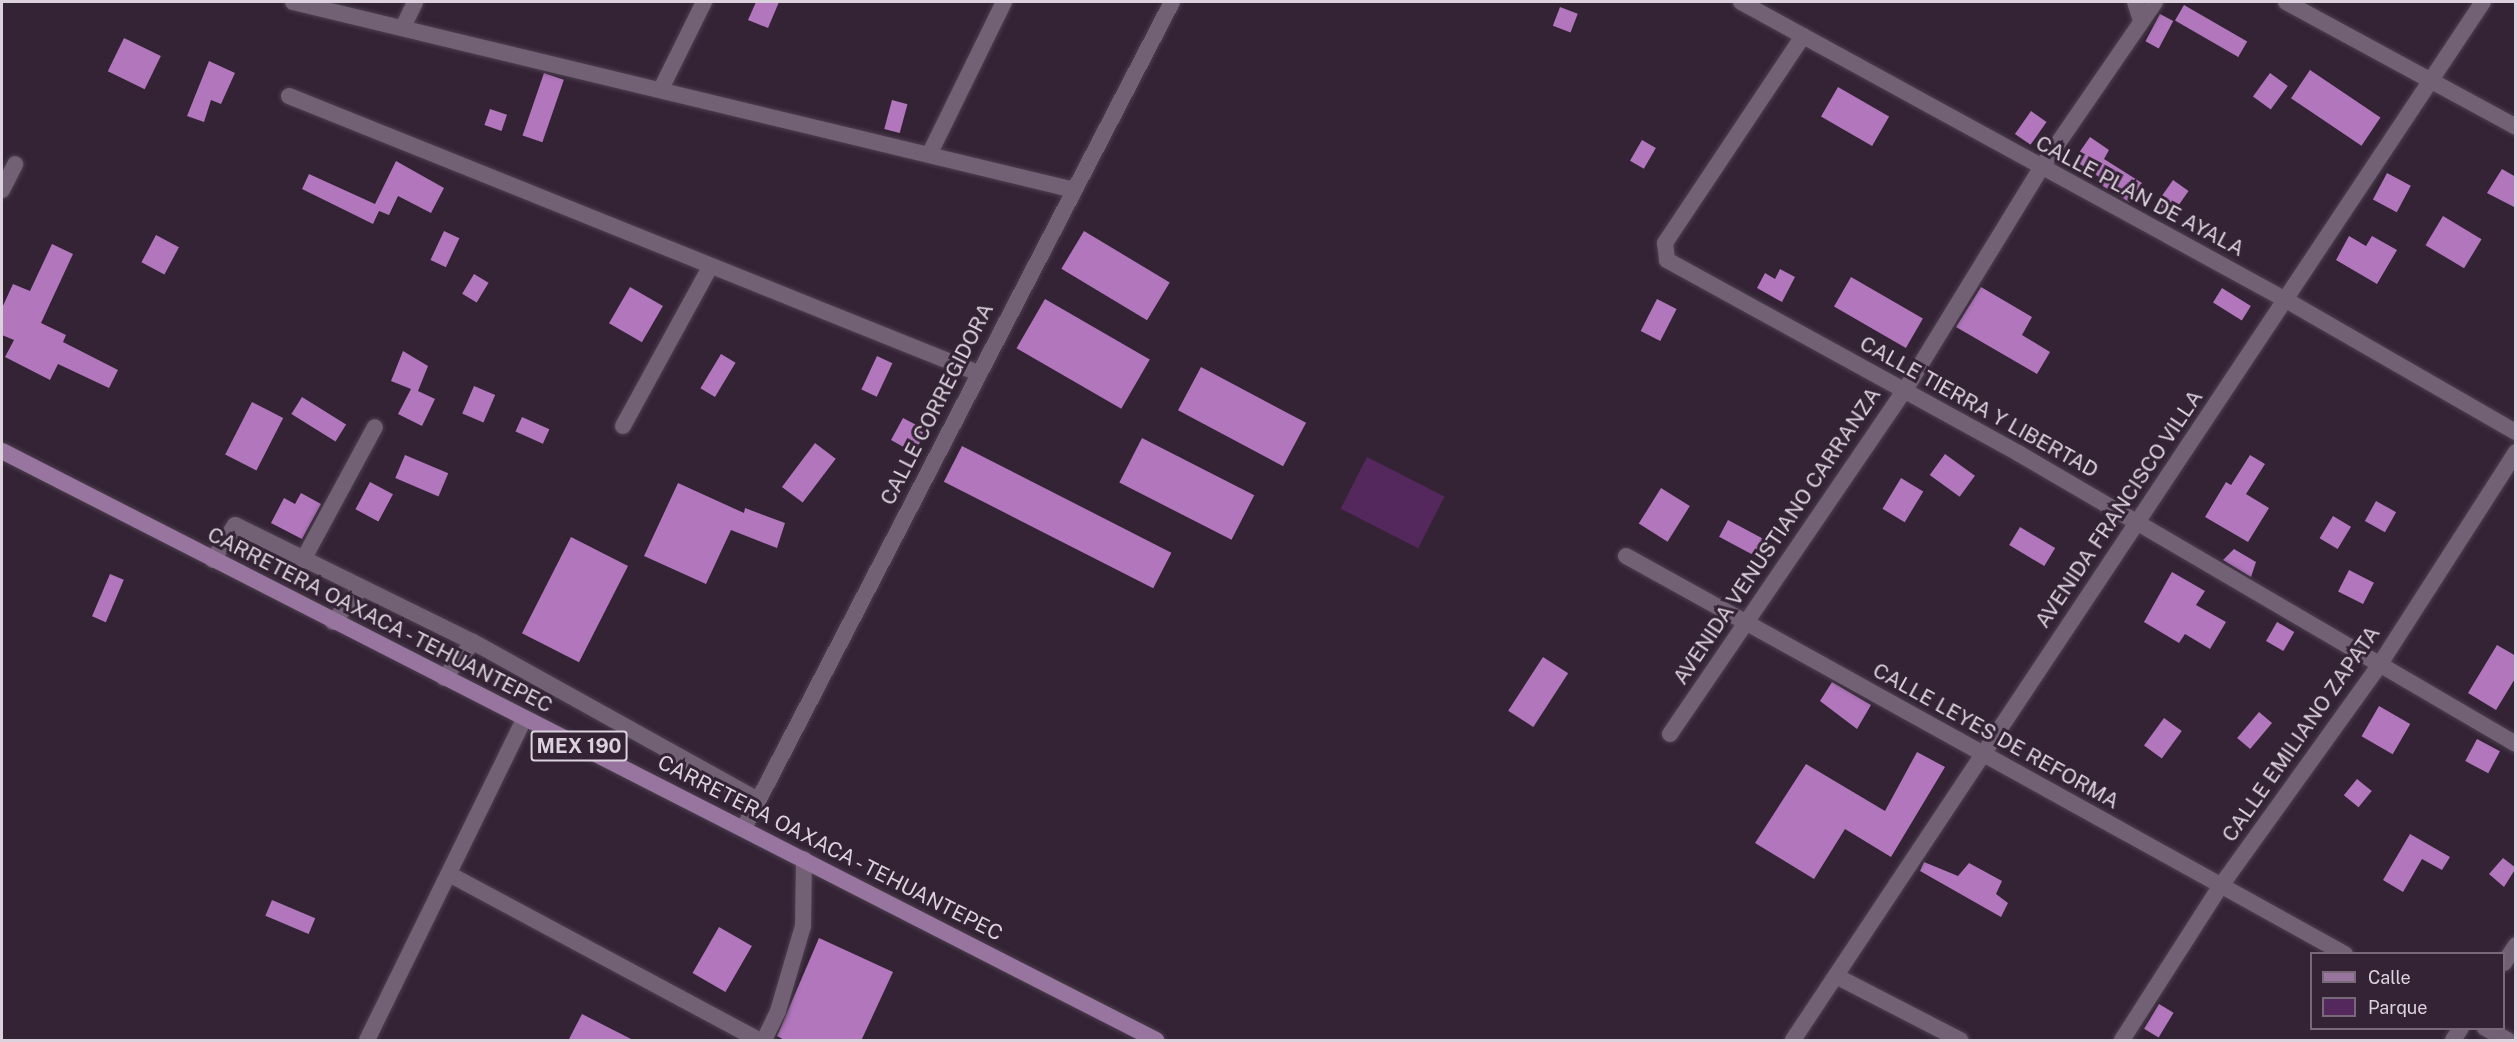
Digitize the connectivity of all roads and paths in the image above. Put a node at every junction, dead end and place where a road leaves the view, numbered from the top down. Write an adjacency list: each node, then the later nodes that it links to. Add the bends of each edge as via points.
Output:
1 (293, 2): 12 (street)
2 (415, 2): 12 (street)
3 (704, 2): 15 (street)
4 (1004, 2): 18 (street)
5 (1172, 2): 22 (street, CALLE CORREGIDORA)
6 (1741, 2): 13 (street, CALLE PLAN DE AYALA)
7 (2135, 2): 11 (street)
8 (2156, 2): 11 (street, AVENIDA VENUSTIANO CARRANZA)
9 (2286, 2): 14 (street)
10 (2483, 2): 14 (street, AVENIDA FRANCISCO VILLA)
11 (2141, 20): 20 (street, AVENIDA VENUSTIANO CARRANZA)
12 (404, 26): 15 (street)
13 (1803, 36): 20 (street, CALLE PLAN DE AYALA); 26 (street, CALLE TIERRA Y LIBERTAD, via 1665,243 1667,260)
14 (2431, 80): 17 (street); 24 (street, AVENIDA FRANCISCO VILLA)
15 (661, 88): 18 (street)
16 (289, 96): 23 (street)
17 (2516, 126)
18 (930, 153): 22 (street)
19 (15, 164): 21 (street)
20 (2041, 168): 24 (street, CALLE PLAN DE AYALA); 26 (street, AVENIDA VENUSTIANO CARRANZA)
21 (2, 190)
22 (1074, 190): 25 (street, CALLE CORREGIDORA)
23 (710, 267): 25 (street); 27 (street)
24 (2286, 300): 29 (street, CALLE PLAN DE AYALA); 32 (street, AVENIDA FRANCISCO VILLA)
25 (978, 374): 46 (street, CALLE CORREGIDORA)
26 (1905, 390): 32 (street, CALLE TIERRA Y LIBERTAD); 37 (street, AVENIDA VENUSTIANO CARRANZA)
27 (623, 426)
28 (375, 427): 35 (street)
29 (2516, 432)
30 (2, 451): 34 (main road, CARRETERA OAXACA - TEHUANTEPEC / MEX 190)
31 (2516, 452): 40 (street, CALLE EMILIANO ZAPATA)
32 (2138, 522): 40 (street, CALLE TIERRA Y LIBERTAD); 45 (street, AVENIDA FRANCISCO VILLA)
33 (1626, 556): 37 (street, CALLE LEYES DE REFORMA)
34 (213, 560): 35 (street, via 235,525); 38 (main road, CARRETERA OAXACA - TEHUANTEPEC / MEX 190)
35 (303, 560): 36 (street)
36 (361, 588): 38 (street); 39 (street)
37 (1746, 620): 43 (street, AVENIDA VENUSTIANO CARRANZA); 45 (street, CALLE LEYES DE REFORMA)
38 (333, 622): 41 (main road, CARRETERA OAXACA - TEHUANTEPEC / MEX 190)
39 (473, 642): 41 (street); 46 (street)
40 (2379, 664): 44 (street, CALLE TIERRA Y LIBERTAD); 50 (street, CALLE EMILIANO ZAPATA)
41 (444, 678): 42 (main road, CARRETERA OAXACA - TEHUANTEPEC / MEX 190)
42 (524, 720): 47 (main road, CARRETERA OAXACA - TEHUANTEPEC / MEX 190); 49 (street)
43 (1671, 734)
44 (2516, 744)
45 (1983, 754): 50 (street, CALLE LEYES DE REFORMA); 54 (street, AVENIDA FRANCISCO VILLA)
46 (758, 800): 47 (street, CALLE CORREGIDORA)
47 (744, 828): 48 (main road, CARRETERA OAXACA - TEHUANTEPEC / MEX 190)
48 (804, 859): 56 (main road, CARRETERA OAXACA - TEHUANTEPEC / MEX 190); 59 (street, via 803,926 778,1011)
49 (448, 874): 57 (street); 58 (street)
50 (2220, 886): 52 (street, CALLE LEYES DE REFORMA); 63 (street, CALLE EMILIANO ZAPATA)
51 (2516, 945): 53 (street)
52 (2341, 952)
53 (2505, 962)
54 (1836, 976): 61 (street, AVENIDA FRANCISCO VILLA); 62 (street)
55 (2487, 1030): 64 (street)
56 (1136, 1036): 60 (main road, CARRETERA OAXACA - TEHUANTEPEC / MEX 190)
57 (367, 1041)
58 (758, 1041)
59 (764, 1041)
60 (1156, 1041)
61 (1793, 1041)
62 (1960, 1041)
63 (2122, 1041)
64 (2508, 1041)

